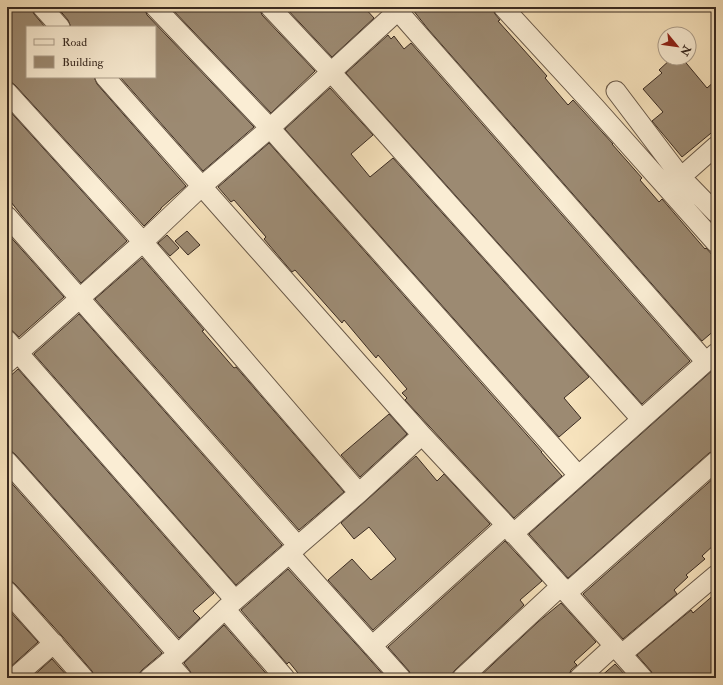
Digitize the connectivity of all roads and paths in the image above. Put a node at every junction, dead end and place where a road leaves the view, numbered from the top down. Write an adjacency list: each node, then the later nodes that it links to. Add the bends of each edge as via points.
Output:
1 (42, 7): 6 (street)
2 (155, 7): 11 (street)
3 (270, 7): 7 (street)
4 (503, 7): 18 (street)
5 (393, 11): 7 (street); 21 (street)
6 (59, 26)
7 (330, 72): 11 (street); 22 (street)
8 (105, 78): 14 (street)
9 (616, 91): 13 (street)
10 (7, 92): 17 (street)
11 (270, 128): 14 (street); 26 (street)
12 (716, 146): 13 (street)
13 (681, 177): 15 (street)
14 (202, 186): 17 (street); 23 (street)
15 (716, 213)
16 (7, 216): 19 (street)
17 (143, 242): 19 (street); 27 (street)
18 (716, 243)
19 (80, 298): 20 (street); 29 (street)
20 (11, 352): 33 (street)
21 (711, 358): 22 (street)
22 (641, 420): 26 (street)
23 (422, 435): 27 (street); 28 (street)
24 (7, 461): 37 (street)
25 (716, 461): 31 (street)
26 (578, 475): 28 (street)
27 (359, 493): 29 (street)
28 (510, 529): 31 (street); 35 (street)
29 (294, 550): 33 (street); 35 (street)
30 (716, 575): 36 (street)
31 (564, 589): 36 (street); 44 (street)
32 (7, 590): 34 (street)
33 (230, 605): 37 (street); 42 (street)
34 (54, 643): 38 (street); 39 (street)
35 (372, 646): 43 (street)
36 (618, 650): 45 (street); 46 (street)
37 (173, 658): 40 (street); 41 (street)
38 (14, 678)
39 (84, 678)
40 (149, 678)
41 (182, 678)
42 (285, 678)
43 (401, 678)
44 (462, 678)
45 (579, 678)
46 (643, 678)

